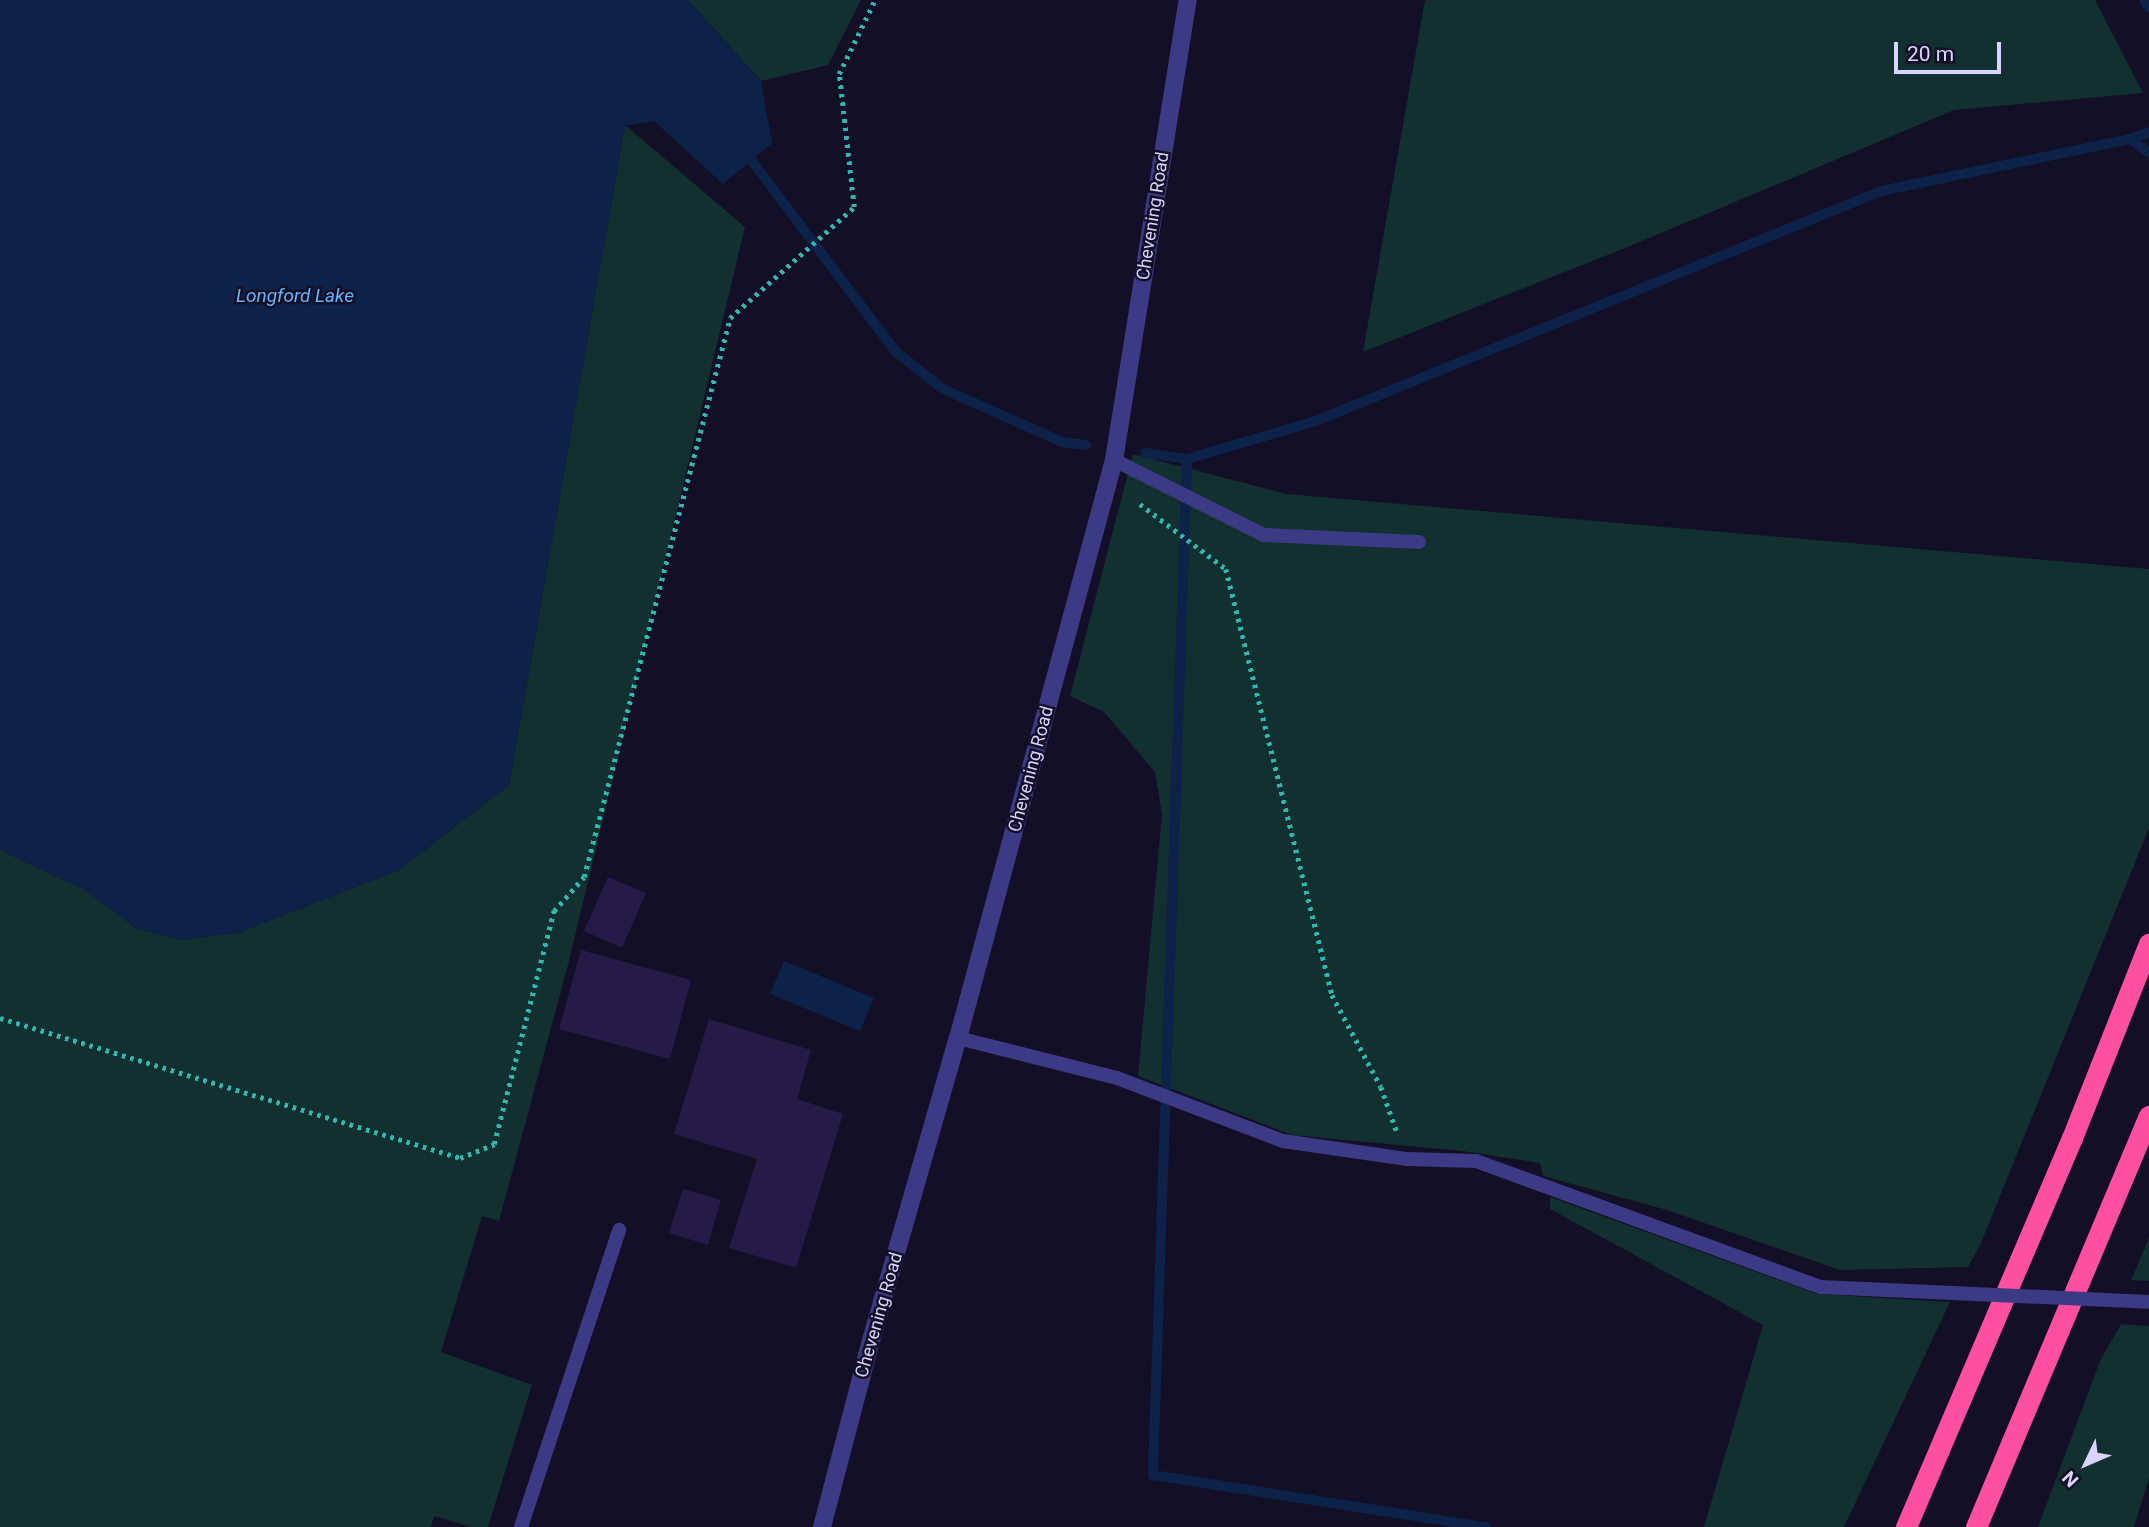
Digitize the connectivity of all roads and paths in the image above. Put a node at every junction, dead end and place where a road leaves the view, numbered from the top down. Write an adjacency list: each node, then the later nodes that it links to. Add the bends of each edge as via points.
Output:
1 (875, 0): 7 (path, via 839,74 855,207 730,318 584,877 554,911 494,1144 460,1158)
2 (1188, 0): 3 (street, Chevening Road)
3 (1114, 460): 5 (lane, via 1264,535); 8 (street, Chevening Road)
4 (1163, 521): 10 (path, via 1226,569 1332,995 1381,1087)
5 (1419, 542)
6 (2149, 944): 15 (highway, via 2073,1138)
7 (0, 1018)
8 (958, 1038): 10 (lane, via 1117,1079 1283,1141); 14 (street, Chevening Road)
9 (2149, 1116): 16 (highway)
10 (1406, 1159): 12 (lane, bridge, via 1476,1161 1821,1287)
11 (619, 1230): 13 (lane)
12 (2149, 1302)
13 (521, 1527)
14 (822, 1527)
15 (1906, 1527)
16 (1976, 1527)

